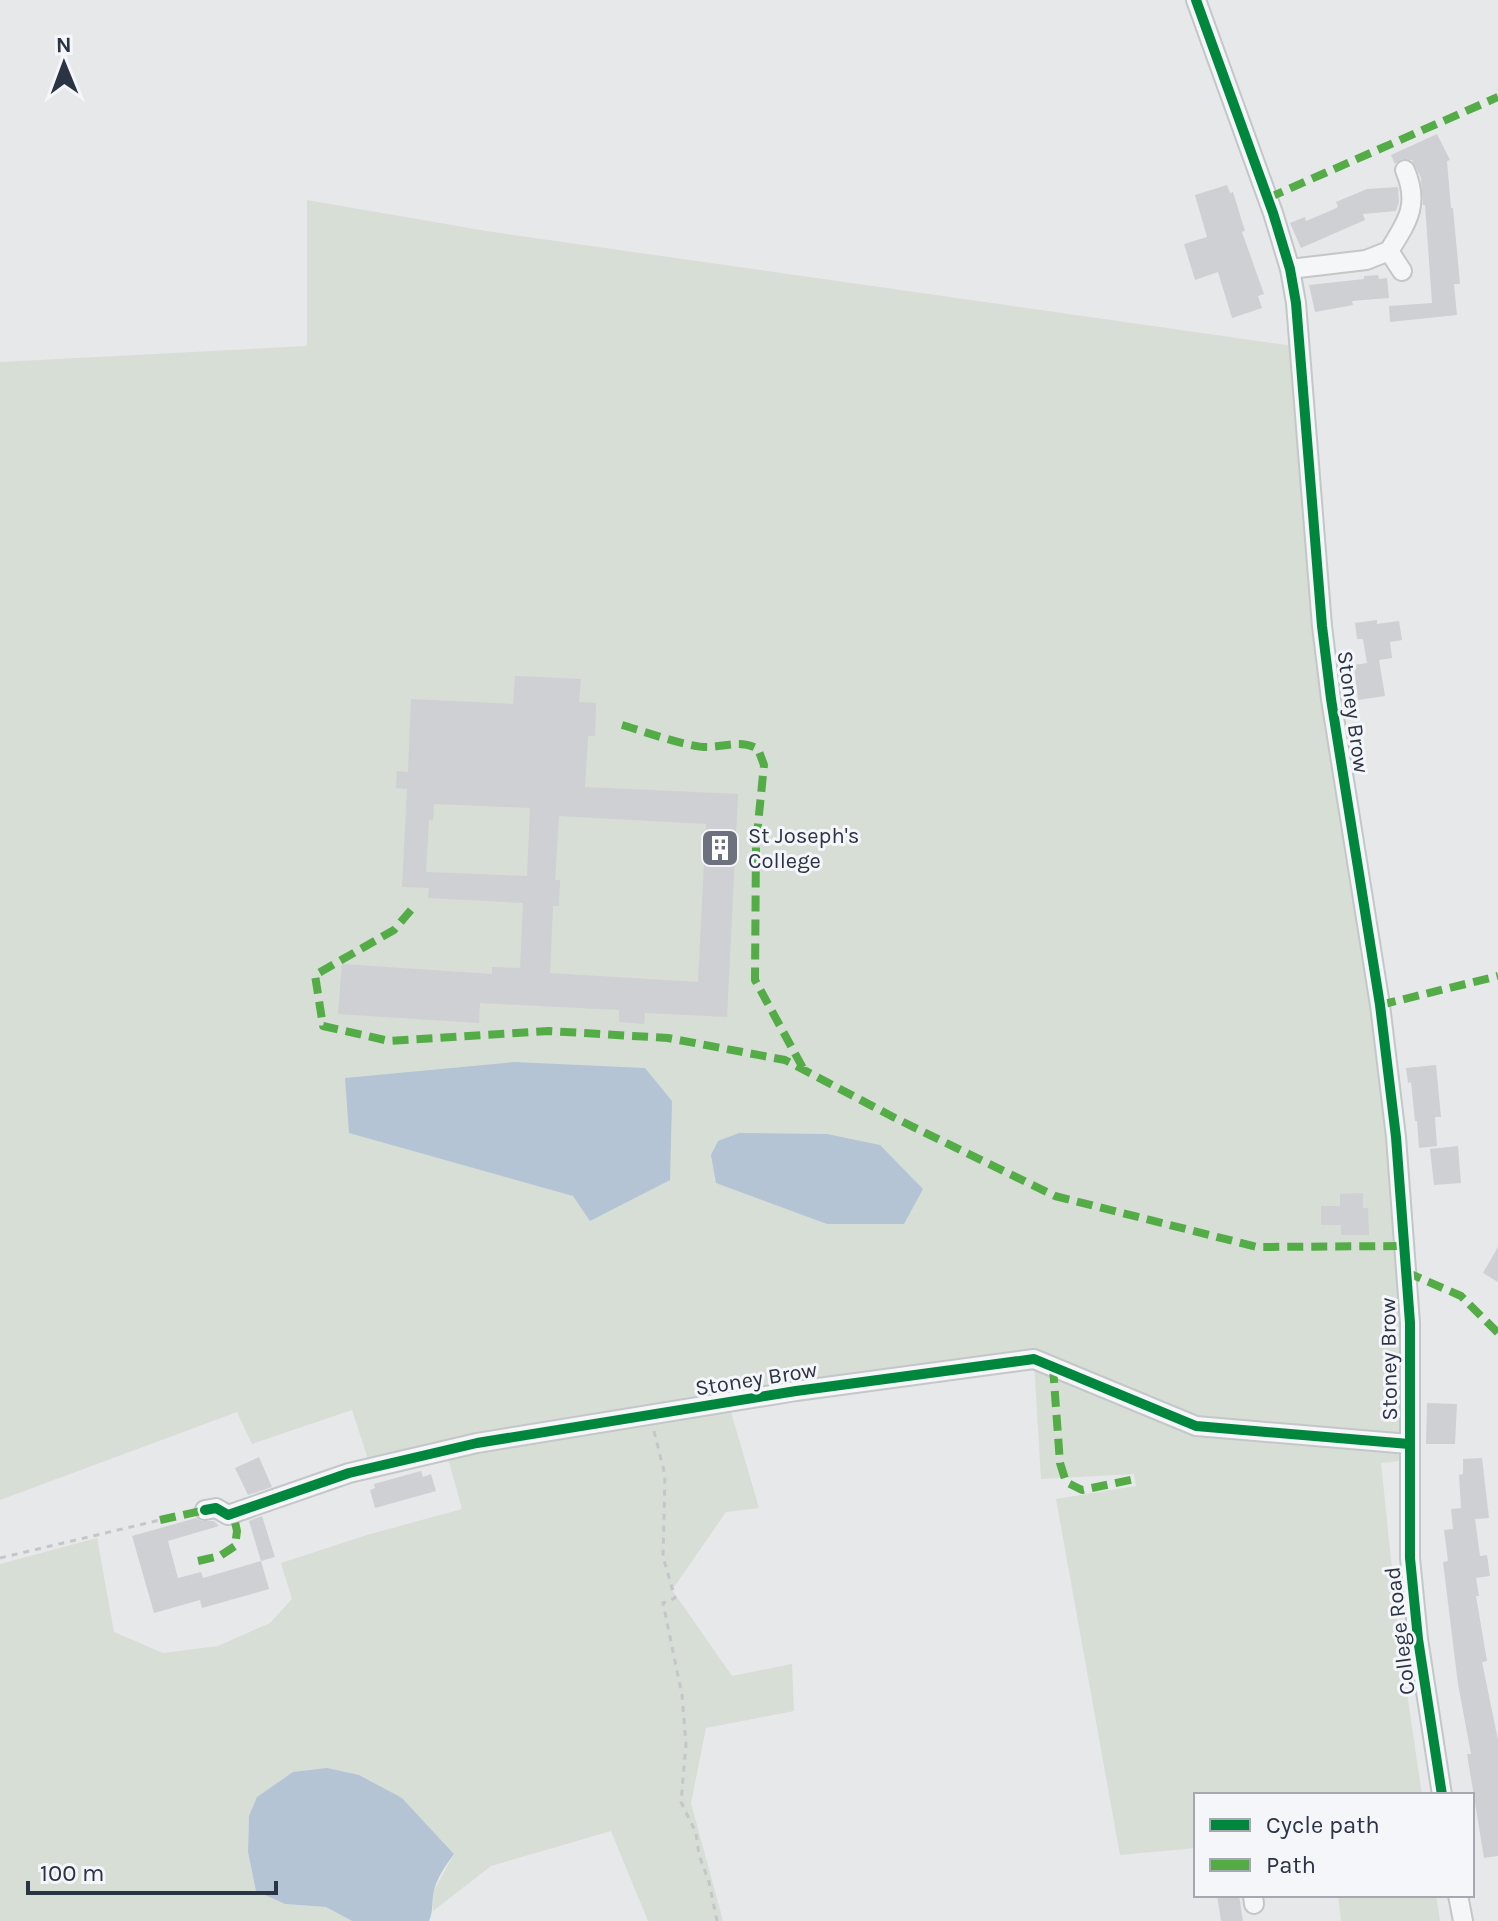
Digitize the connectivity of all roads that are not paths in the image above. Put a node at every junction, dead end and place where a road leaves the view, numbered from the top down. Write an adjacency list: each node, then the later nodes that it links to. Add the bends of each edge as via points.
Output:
1 (1196, 0): 4 (street, Stoney Brow)
2 (1405, 170): 3 (street, via 1412,214)
3 (1389, 251): 4 (street, via 1366,260); 5 (street)
4 (1290, 269): 6 (street, Stoney Brow, via 1331,699 1396,1137 1410,1323)
5 (1402, 271)
6 (1409, 1452): 7 (street, Stoney Brow, via 1196,1426 1034,1359 477,1443 349,1473 228,1515 216,1508); 8 (street, College Road, via 1410,1558)
7 (205, 1510)
8 (1442, 1793)
9 (1458, 1897): 10 (street)
10 (1463, 1921)

